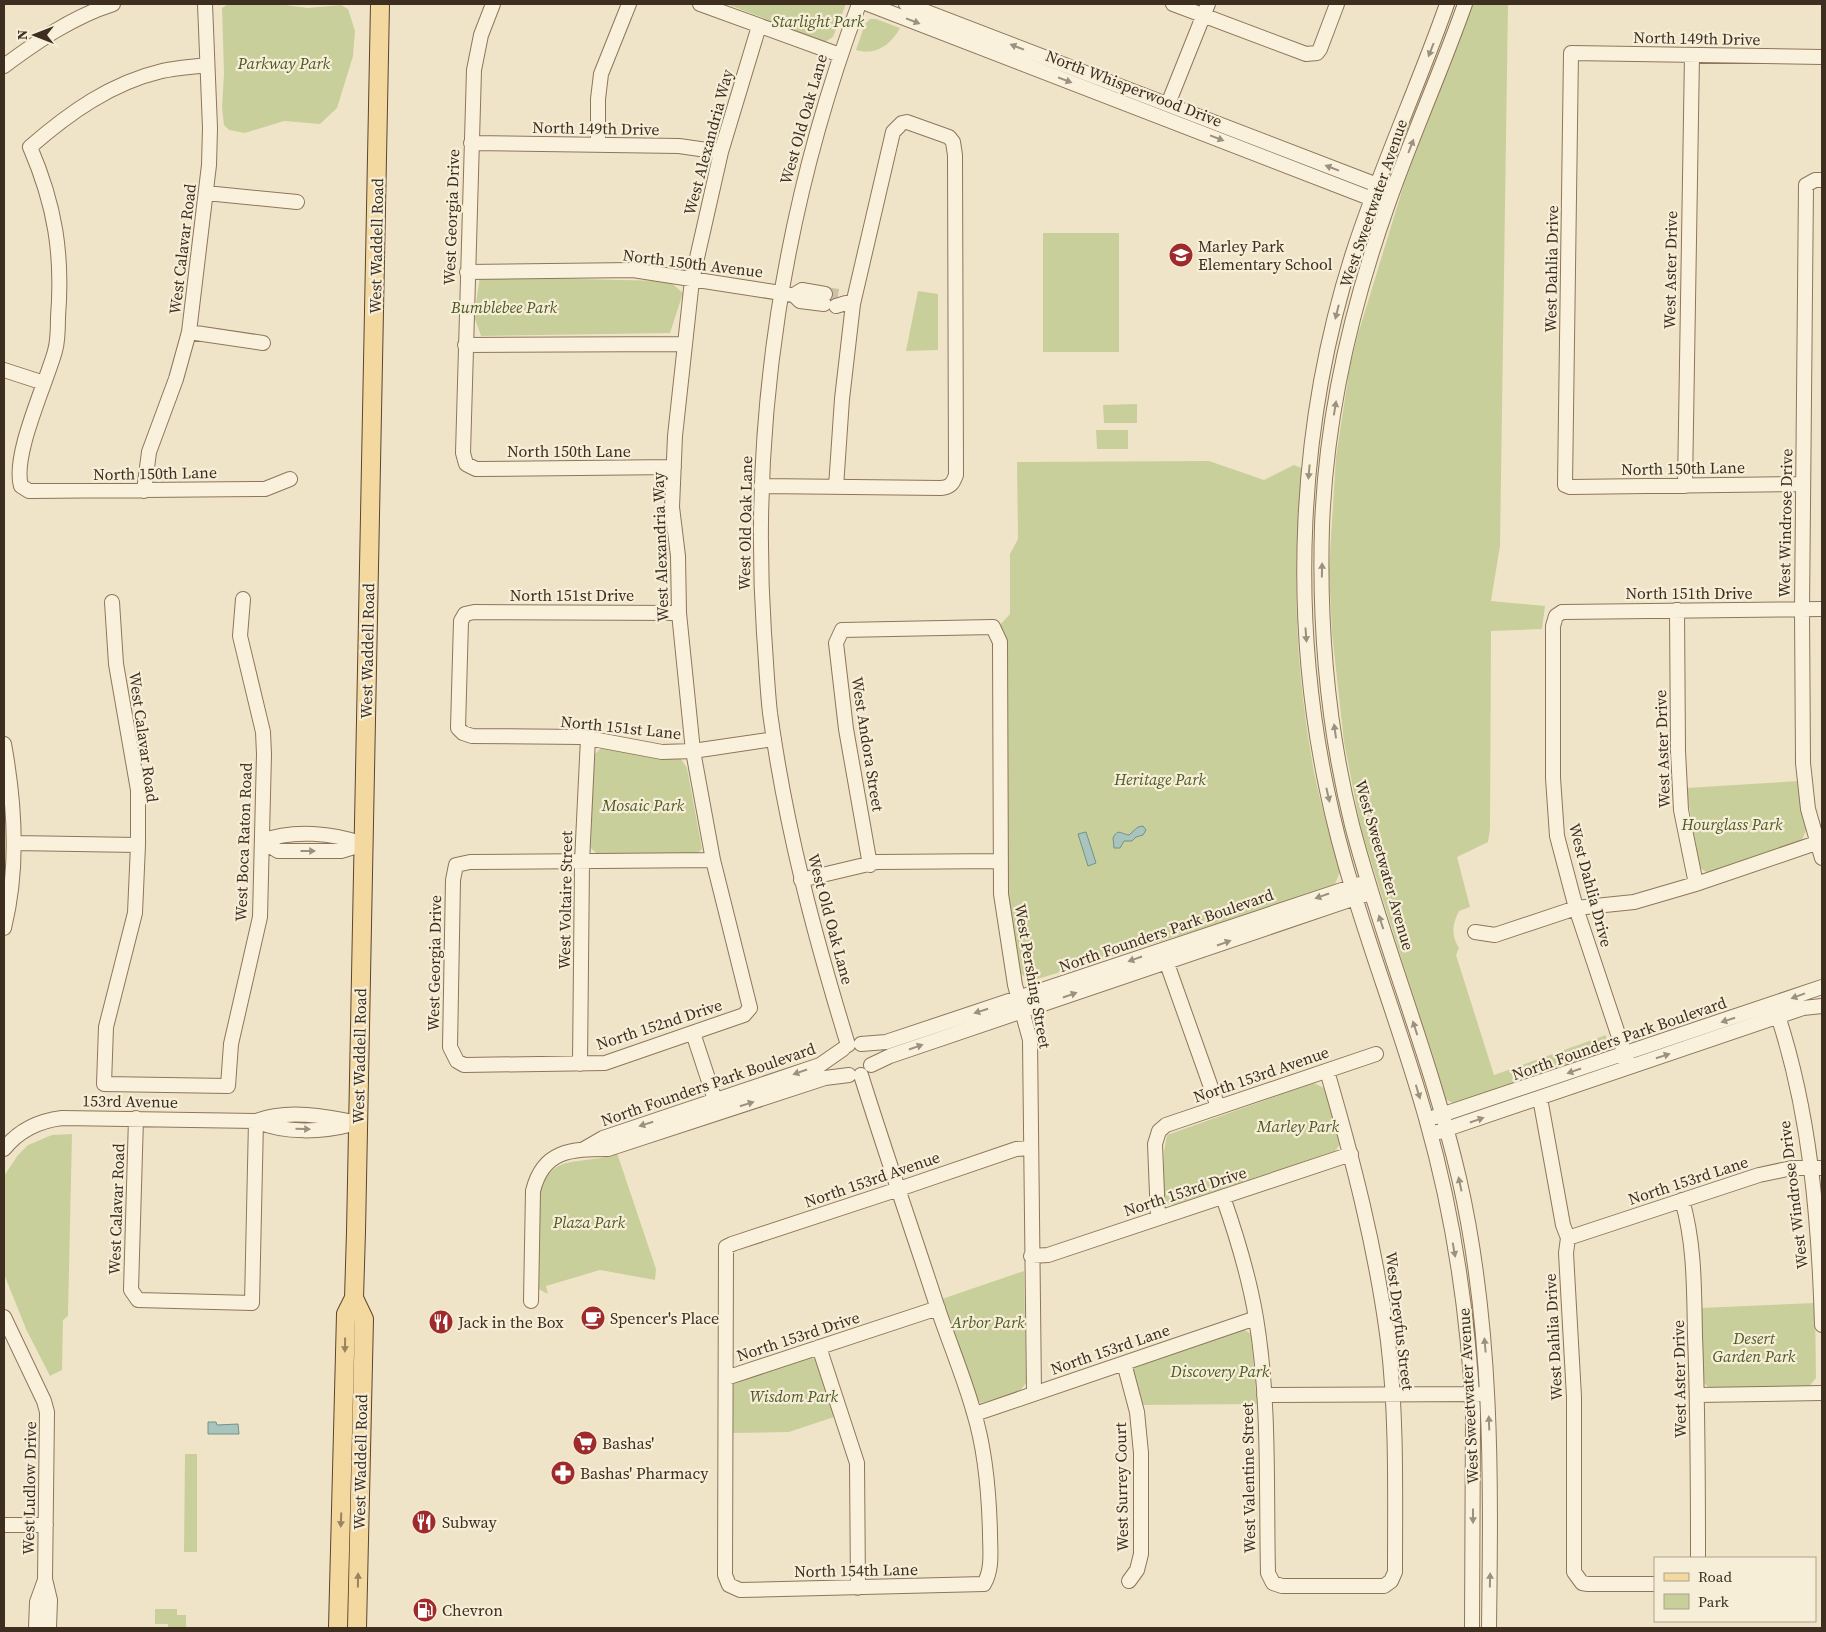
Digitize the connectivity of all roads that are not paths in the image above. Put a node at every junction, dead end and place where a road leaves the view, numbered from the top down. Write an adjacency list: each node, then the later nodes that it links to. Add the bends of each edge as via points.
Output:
1 (113, 4): 21 (street, via 93,10 47,34)
2 (205, 4): 20 (street, West Calavar Road)
3 (380, 4): 68 (main road, West Waddell Road)
4 (493, 4): 23 (street, West Georgia Drive, via 481,35 474,70)
5 (629, 4): 24 (street, via 601,74)
6 (700, 4): 15 (street)
7 (859, 4): 17 (street, West Old Oak Lane)
8 (868, 4): 30 (street, North Whisperwood Drive, one-way to 30)
9 (906, 4): 22 (street, North Whisperwood Drive, one-way to 9)
10 (1173, 4): 14 (street)
11 (1337, 4): 14 (street, via 1317,53 1306,54)
12 (1447, 4): 27 (street, West Sweetwater Avenue, one-way to 27)
13 (1466, 4): 28 (street, West Sweetwater Avenue, one-way to 13)
14 (1206, 10): 22 (street)
15 (758, 26): 17 (street); 25 (street, West Alexandria Way)
16 (1571, 53): 18 (street, North 149th Drive); 47 (street, West Dahlia Drive)
17 (840, 55): 35 (street, West Old Oak Lane, via 806,171)
18 (1692, 55): 19 (street, North 149th Drive); 49 (street, West Aster Drive)
19 (1822, 57)
20 (207, 65): 29 (street, West Calavar Road, via 210,128); 42 (street, via 161,72 105,92 63,119 30,147 51,203 60,256 56,349)
21 (4, 66)
22 (1168, 104): 27 (street, North Whisperwood Drive, one-way to 22)
23 (471, 143): 24 (street, North 149th Drive); 33 (street, West Georgia Drive)
24 (598, 145): 25 (street, North 149th Drive, via 679,146)
25 (721, 152): 34 (street, West Alexandria Way)
26 (1822, 180): 46 (street, West Windrose Drive, via 1806,185)
27 (1378, 186): 28 (street, North Whisperwood Drive); 30 (street, West Sweetwater Avenue)
28 (1393, 191): 32 (street, West Sweetwater Avenue)
29 (206, 193): 31 (street); 37 (street, West Calavar Road)
30 (1372, 199): 32 (street, North Whisperwood Drive); 78 (street, West Sweetwater Avenue, one-way to 78, via 1352,257 1330,340 1312,444 1305,522 1305,611 1312,700 1327,791)
31 (297, 202)
32 (1387, 206): 77 (street, West Sweetwater Avenue, one-way to 32, via 1345,793 1330,700 1322,608 1322,523 1331,432 1342,367 1361,289)
33 (467, 272): 34 (street, North 150th Avenue, via 633,270); 40 (street, West Georgia Drive)
34 (692, 278): 35 (street, North 150th Avenue); 39 (street, West Alexandria Way)
35 (787, 293): 36 (street, North 150th Avenue, via 800,301); 48 (street, West Old Oak Lane, via 766,402)
36 (832, 301): 50 (street, via 838,442); 50 (street, via 893,132 907,122 949,137 953,142 956,195 956,475 948,487 941,488)
37 (189, 332): 38 (street); 51 (street, West Calavar Road, via 176,379 149,452)
38 (263, 343)
39 (685, 344): 40 (street); 44 (street, West Alexandria Way)
40 (465, 345): 43 (street, West Georgia Drive, via 463,453)
41 (4, 370): 42 (street)
42 (44, 383): 51 (street, North 150th Lane, via 24,446 19,479 21,486 29,491)
43 (466, 464): 44 (street, North 150th Lane, via 476,468)
44 (674, 467): 57 (street, West Alexandria Way, via 672,507 678,556)
45 (290, 479): 51 (street, North 150th Lane, via 265,489)
46 (1803, 484): 49 (street, North 150th Lane); 55 (street, West Windrose Drive)
47 (1565, 485): 49 (street, North 150th Lane)
48 (761, 486): 50 (street); 62 (street, West Old Oak Lane, via 761,575)
49 (1685, 486)
50 (836, 487)
51 (144, 491)
52 (243, 599): 65 (street, West Boca Raton Road, via 240,636 263,740)
53 (112, 602): 69 (street, West Calavar Road, via 116,664 138,790)
54 (1677, 610): 55 (street, North 151th Drive); 58 (street, North 151th Drive, via 1562,612); 76 (street, West Aster Drive, via 1681,810)
55 (1802, 610): 56 (street, North 151th Drive); 66 (street, West Windrose Drive, via 1803,763 1808,810)
56 (1822, 610)
57 (679, 613): 60 (street, North 151st Drive, via 465,614 461,621 458,728); 64 (street, West Alexandria Way)
58 (1556, 616): 79 (street, West Dahlia Drive, via 1553,626 1553,787 1557,836)
59 (993, 627): 72 (street, West Pershing Street, via 1000,642); 74 (street, West Andora Street, via 842,630 836,643 846,729)
60 (463, 733): 61 (street, North 151st Lane, via 472,736)
61 (588, 738): 64 (street, North 151st Lane, via 662,752); 73 (street, West Voltaire Street)
62 (774, 739): 64 (street, North 151st Lane); 75 (street, West Old Oak Lane)
63 (4, 744): 67 (street, via 13,805)
64 (693, 751): 71 (street, West Alexandria Way)
65 (262, 841): 68 (street, via 279,835 340,835); 96 (street, West Boca Raton Road, via 260,916 231,1044 228,1086)
66 (1820, 842): 70 (street, West Windrose Drive); 76 (street)
67 (14, 843): 69 (street); 80 (street, via 12,883)
68 (364, 844): 104 (main road, West Waddell Road)
69 (138, 845): 96 (street, West Calavar Road, via 135,913 106,1027)
70 (1822, 858)
71 (713, 860): 73 (street); 86 (street, West Alexandria Way)
72 (1001, 861): 74 (street); 84 (street, West Pershing Street, via 1003,914 1015,985)
73 (582, 862): 91 (street, West Georgia Drive, via 470,862 456,865 453,880 450,1046); 93 (street, West Voltaire Street)
74 (870, 864): 75 (street)
75 (801, 880): 89 (street, West Old Oak Lane, via 815,937)
76 (1696, 884): 79 (street, via 1634,902)
77 (1370, 887): 78 (street, North Founders Park Boulevard); 100 (street, West Sweetwater Avenue, one-way to 77)
78 (1354, 892): 82 (street, North Founders Park Boulevard); 102 (street, West Sweetwater Avenue, one-way to 102)
79 (1576, 908): 81 (street, via 1496,935); 92 (street, West Dahlia Drive)
80 (4, 928)
81 (1475, 932)
82 (1165, 956): 84 (street, North Founders Park Boulevard); 99 (street)
83 (1822, 987): 87 (street, North Founders Park Boulevard, one-way to 87)
84 (1022, 1005): 89 (street, North Founders Park Boulevard, one-way to 89, via 886,1042); 95 (street, North Founders Park Boulevard, one-way to 84, via 890,1056); 108 (street, West Pershing Street, via 1030,1040)
85 (1822, 1006): 87 (street, North Founders Park Boulevard)
86 (750, 1008): 88 (street, North 152nd Drive, via 744,1015)
87 (1777, 1011): 92 (street, North Founders Park Boulevard); 110 (street, West Windrose Drive)
88 (693, 1033): 93 (street, North 152nd Drive, via 604,1063); 98 (street)
89 (851, 1046): 95 (street, via 871,1055); 95 (street, via 839,1064); 98 (street, North Founders Park Boulevard, one-way to 98, via 820,1065)
90 (1376, 1054): 94 (street, North 153rd Avenue)
91 (457, 1061): 93 (street, North 152nd Drive, via 464,1066)
92 (1627, 1061): 97 (street, North Founders Park Boulevard); 100 (street, North Founders Park Boulevard, one-way to 100)
93 (580, 1064)
94 (1327, 1071): 99 (street, North 153rd Avenue); 109 (street, West Dreyfus Street)
95 (860, 1072): 98 (street, North Founders Park Boulevard, one-way to 95); 111 (street)
96 (104, 1084)
97 (1540, 1098): 105 (street, North Founders Park Boulevard, one-way to 97); 115 (street, West Dahlia Drive)
98 (717, 1107): 118 (street, North Founders Park Boulevard, via 603,1138 583,1149 552,1158 544,1166 533,1191)
99 (1218, 1107): 114 (street, North 153rd Avenue, via 1166,1125 1159,1131 1154,1144)
100 (1442, 1116): 102 (street, North Founders Park Boulevard); 105 (street, West Sweetwater Avenue)
101 (136, 1118): 103 (street, 153rd Avenue); 103 (street, West Calavar Road, via 131,1290 138,1300 252,1303); 107 (street, 153rd Avenue, via 52,1119 28,1128)
102 (1426, 1119): 106 (street, West Sweetwater Avenue)
103 (256, 1121): 104 (street, 153rd Avenue, via 272,1128 330,1130)
104 (358, 1123): 117 (main road, West Waddell Road)
105 (1447, 1130): 106 (street, North Founders Park Boulevard); 131 (street, West Sweetwater Avenue, one-way to 105, via 1474,1255)
106 (1430, 1134): 130 (street, West Sweetwater Avenue, one-way to 130, via 1454,1248)
107 (6, 1142)
108 (1031, 1148): 111 (street, North 153rd Avenue, via 1016,1149); 116 (street, West Pershing Street)
109 (1350, 1154): 112 (street, North 153rd Drive); 129 (street, West Dreyfus Street, via 1380,1283)
110 (1816, 1168): 113 (street, North 153rd Lane, via 1759,1175); 122 (street, West Windrose Drive)
111 (898, 1189): 119 (street); 126 (street, North 153rd Avenue, via 726,1247)
112 (1223, 1197): 114 (street, North 153rd Drive); 120 (street, West Valentine Street, via 1244,1260)
113 (1682, 1200): 115 (street, North 153rd Lane); 132 (street, West Aster Drive, via 1692,1253)
114 (1158, 1218): 116 (street, North 153rd Drive, via 1048,1256)
115 (1568, 1238): 142 (street, West Dahlia Drive, via 1566,1253 1574,1397 1574,1572 1577,1578 1588,1584)
116 (1031, 1256): 127 (street, West Pershing Street)
117 (354, 1298): 125 (main road, West Waddell Road, one-way to 125, via 346,1314); 135 (main road, West Waddell Road, via 364,1319)
118 (531, 1301)
119 (938, 1308): 123 (street, North 153rd Drive); 134 (street)
120 (1256, 1318): 124 (street, North 153rd Lane); 133 (street, West Valentine Street)
121 (5, 1324): 137 (street, West Ludlow Drive, via 47,1412)
122 (1822, 1325)
123 (819, 1347): 126 (street, North 153rd Drive); 143 (street, via 856,1463)
124 (1124, 1362): 127 (street, North 153rd Lane); 140 (street, West Surrey Court, via 1137,1412 1140,1453 1141,1554 1137,1570)
125 (345, 1367): 135 (main road, via 352,1384 350,1450); 146 (main road, West Waddell Road, one-way to 146)
126 (726, 1378): 143 (street, North 154th Lane, via 725,1575 729,1585 740,1590)
127 (1034, 1393): 134 (street, North 153rd Lane)
128 (1822, 1393): 132 (street)
129 (1393, 1394): 130 (street); 133 (street); 141 (street, West Dreyfus Street, via 1394,1572 1391,1581 1384,1586 1282,1586)
130 (1472, 1394): 131 (street); 148 (street, West Sweetwater Avenue, one-way to 148)
131 (1489, 1394): 149 (street, West Sweetwater Avenue, one-way to 131)
132 (1697, 1394): 138 (street, West Aster Drive)
133 (1264, 1395): 141 (street, West Valentine Street, via 1268,1573)
134 (975, 1414): 143 (street, North 154th Lane, via 990,1509 990,1573 984,1584)
135 (360, 1491): 147 (main road, West Waddell Road, one-way to 135)
136 (4, 1525): 137 (street)
137 (46, 1526): 139 (street, West Ludlow Drive)
138 (1698, 1557)
139 (45, 1579): 144 (street, West Ludlow Drive, via 37,1602); 145 (street, West Ludlow Drive, via 50,1600)
140 (1129, 1581)
141 (1273, 1583)
142 (1654, 1584)
143 (858, 1588)
144 (36, 1628)
145 (50, 1628)
146 (338, 1628)
147 (357, 1628)
148 (1472, 1628)
149 (1489, 1628)

